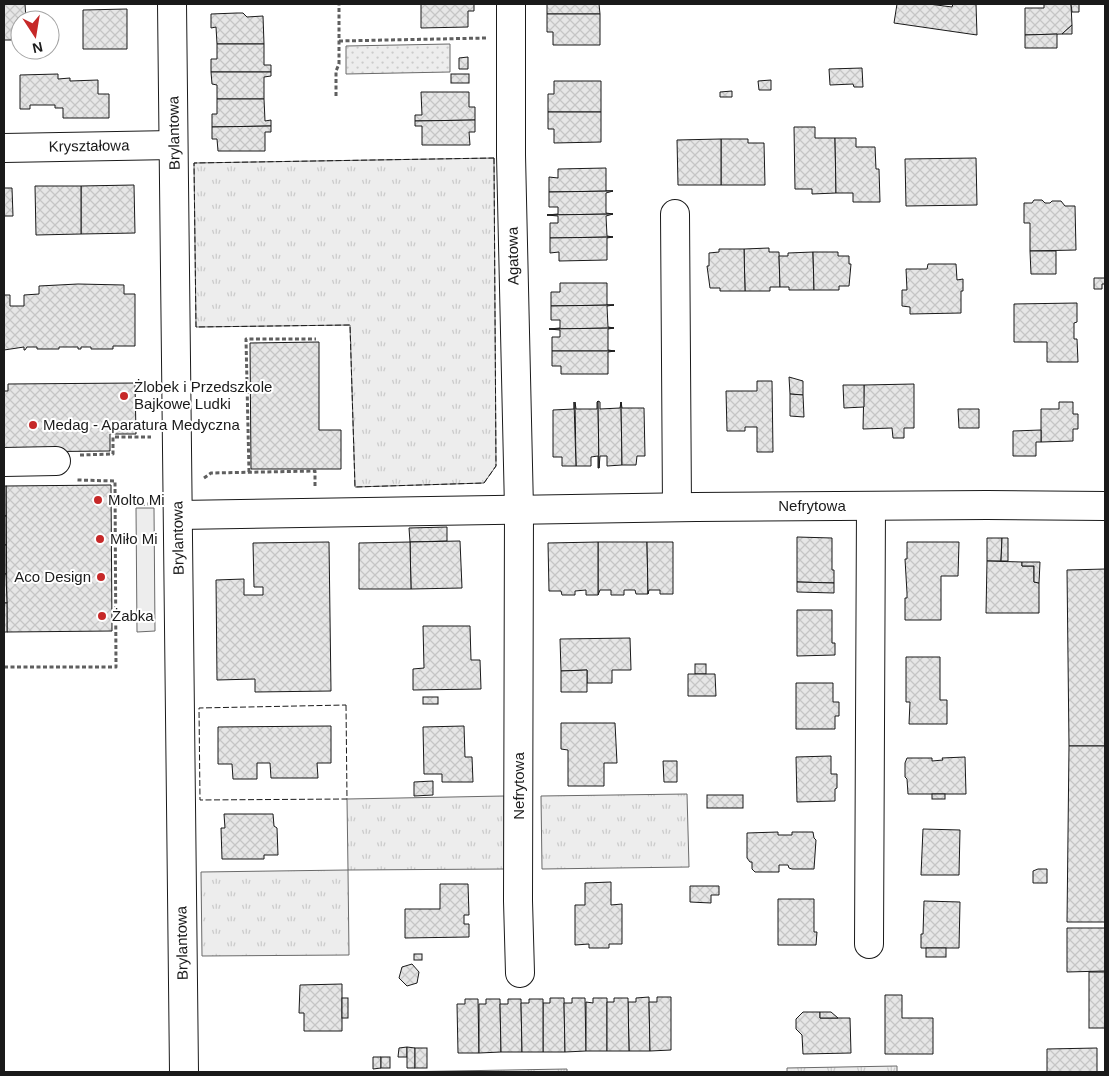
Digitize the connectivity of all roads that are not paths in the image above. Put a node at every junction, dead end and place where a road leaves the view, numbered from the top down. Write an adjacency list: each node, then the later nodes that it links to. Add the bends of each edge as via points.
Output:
1 (172, 4): 3 (street, Brylantowa)
2 (512, 4): 11 (street, Agatowa, via 511,155)
3 (173, 146): 4 (street, Kryształowa); 12 (street, Brylantowa)
4 (4, 148)
5 (675, 214): 10 (street)
6 (56, 461): 7 (street)
7 (4, 462)
8 (871, 506): 9 (street, Nefrytowa); 10 (street, Nefrytowa); 13 (street)
9 (1105, 506)
10 (676, 507): 11 (street, Nefrytowa)
11 (519, 509): 12 (street, Nefrytowa); 14 (street, Nefrytowa)
12 (178, 515): 15 (street, Brylantowa)
13 (869, 944)
14 (520, 973)
15 (184, 1072)

